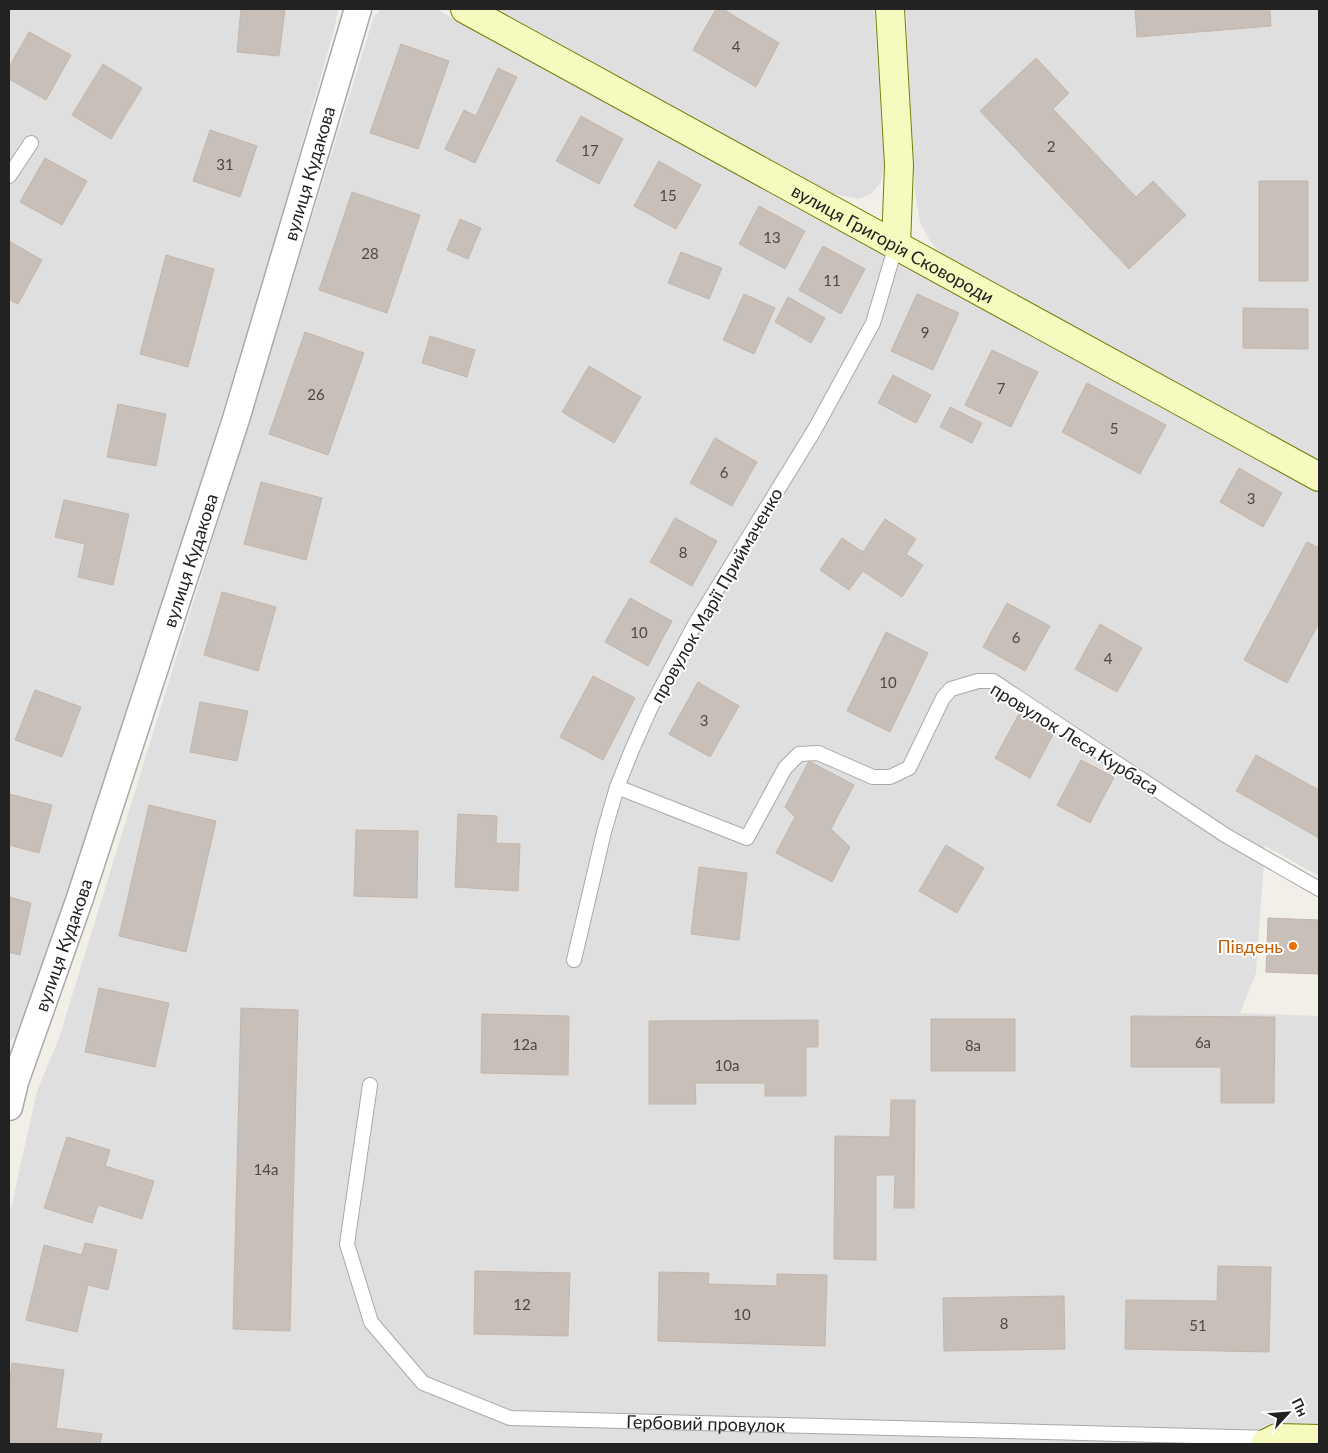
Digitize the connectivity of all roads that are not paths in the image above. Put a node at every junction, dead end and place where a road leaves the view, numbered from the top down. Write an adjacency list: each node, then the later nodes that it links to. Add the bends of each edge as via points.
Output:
1 (358, 9): 11 (street, вулиця Кудакова, via 236,419 80,898)
2 (890, 9): 6 (street, via 899,165)
3 (472, 10): 6 (street, вулиця Григорія Сковороди)
4 (30, 143): 5 (lane)
5 (9, 176)
6 (896, 245): 7 (street, вулиця Григорія Сковороди); 8 (lane, провулок Марії Приймаченко, via 873,323 815,429 694,626 650,709)
7 (1319, 477)
8 (617, 787): 9 (lane, провулок Леся Курбаса, via 747,838 785,768 799,754 818,753 873,777 890,777 909,768 951,688 978,681 993,682 1225,835); 10 (lane, провулок Марії Приймаченко)
9 (1319, 889)
10 (574, 960)
11 (12, 1080): 13 (street, вулиця Кудакова)
12 (370, 1085): 15 (lane, Гербовий провулок, via 347,1244 371,1322 423,1383 510,1418)
13 (9, 1107)
14 (1319, 1439): 15 (street, Гербовий провулок)
15 (1271, 1441)

